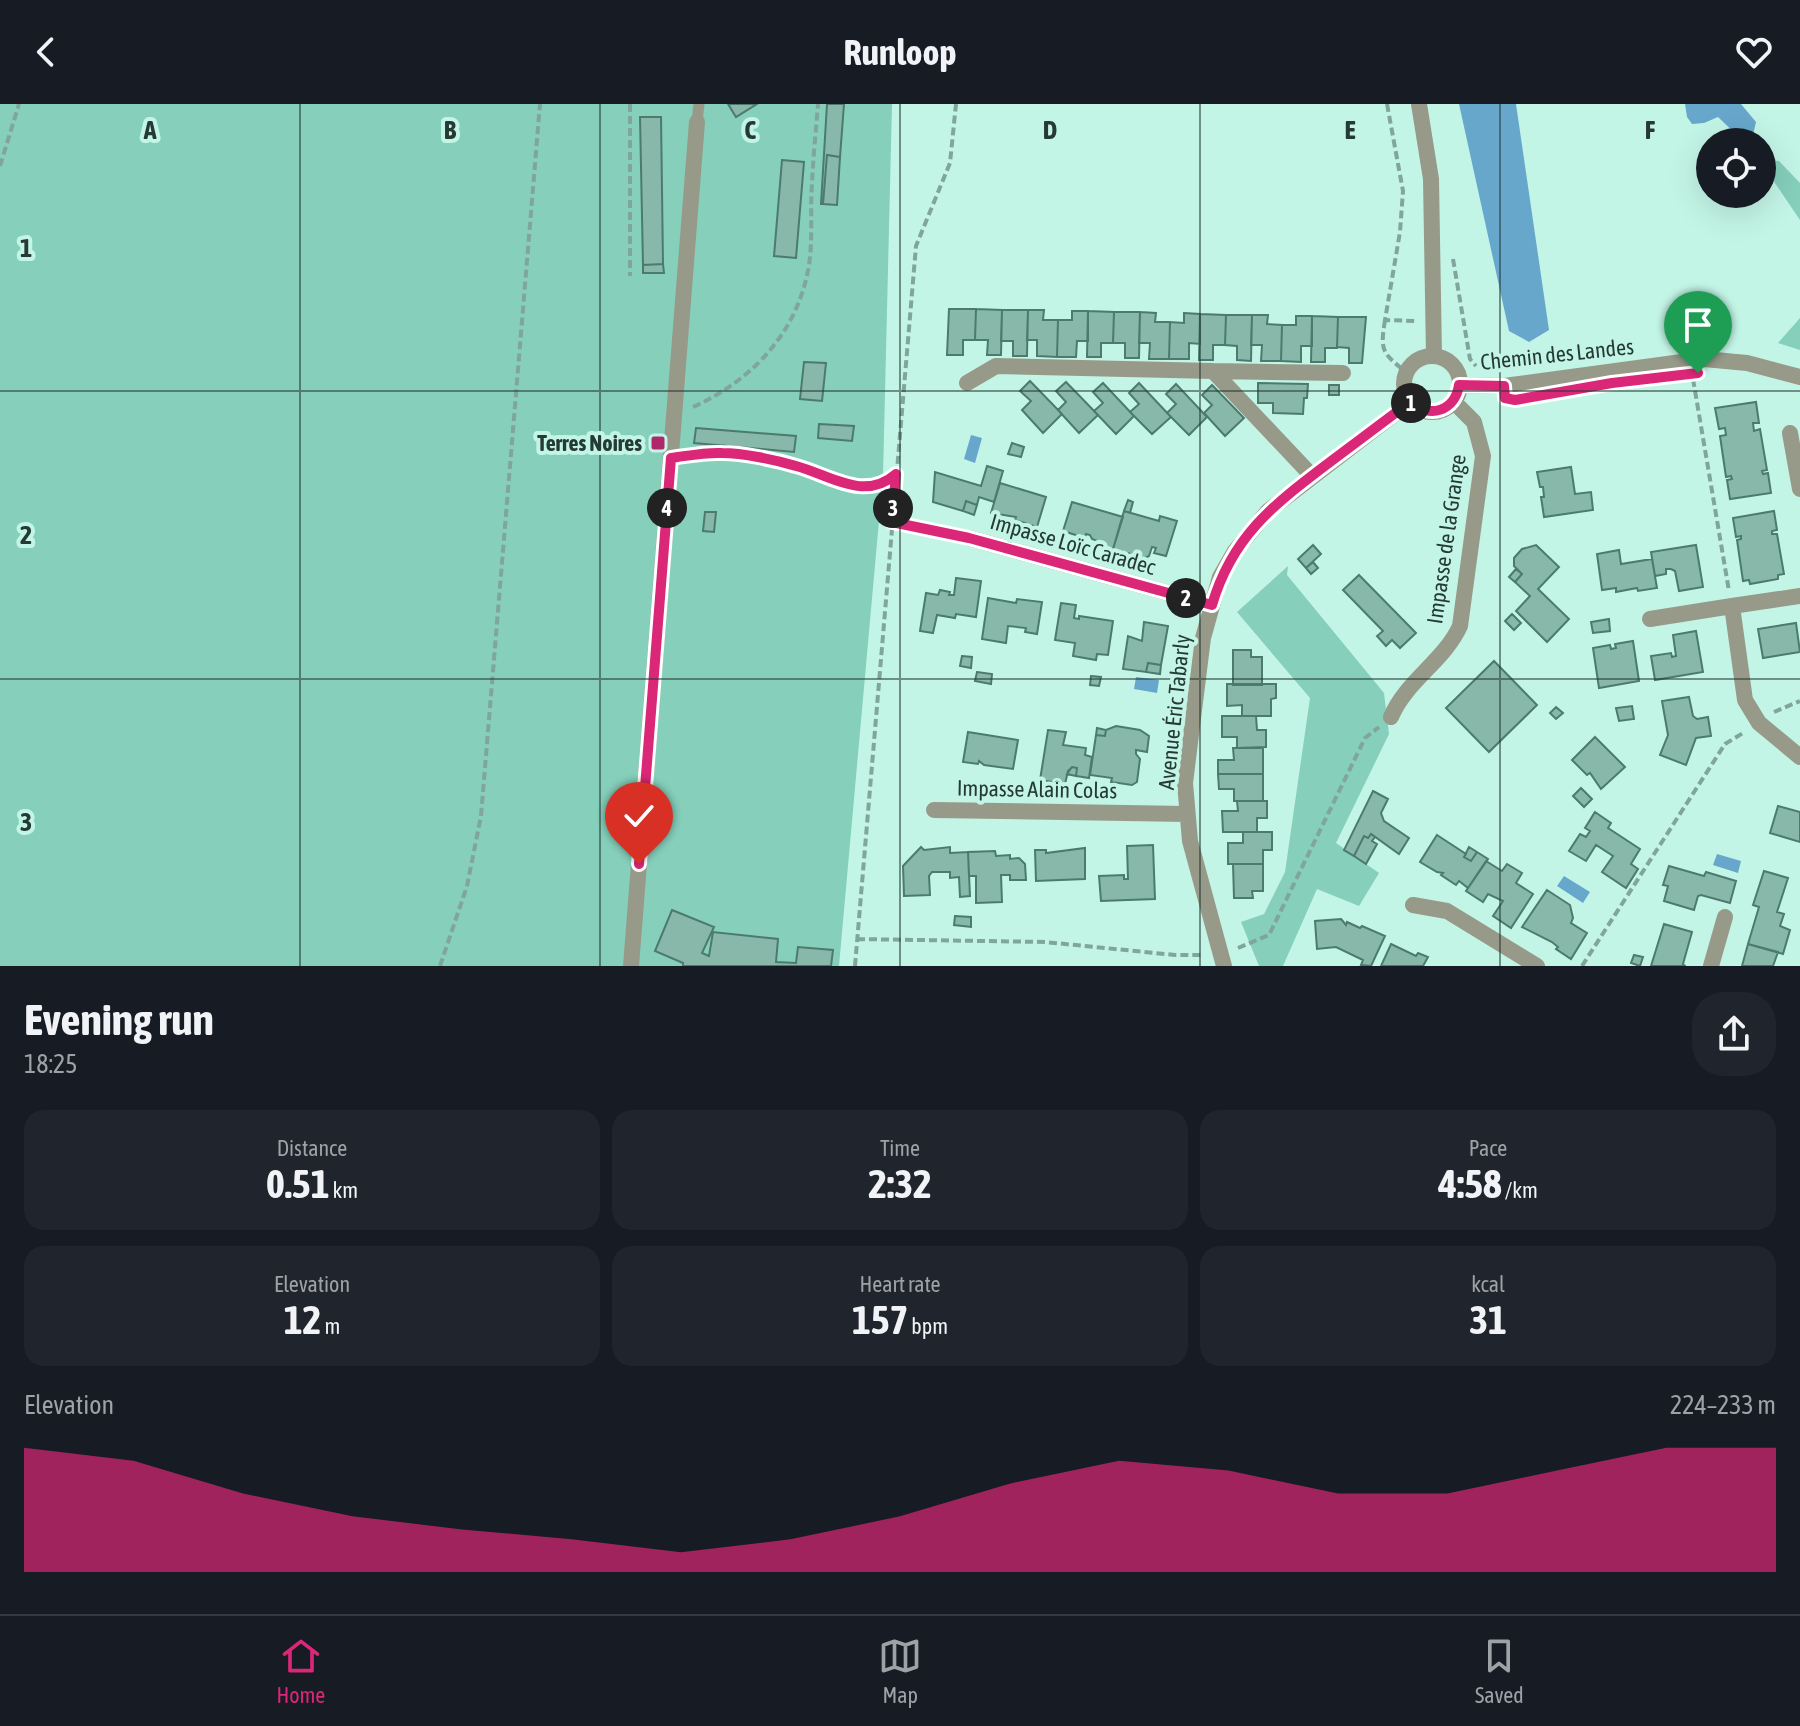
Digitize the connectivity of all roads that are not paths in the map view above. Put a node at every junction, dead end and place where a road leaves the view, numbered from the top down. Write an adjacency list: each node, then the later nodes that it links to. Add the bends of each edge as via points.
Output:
1 (699, 104): 3 (lane)
2 (1419, 104): 4 (street, via 1431,179)
3 (697, 122): 27 (street)
4 (1434, 356): 9 (street, via 1455,369); 11 (street, via 1418,360 1406,372)
5 (1213, 371): 6 (street); 8 (street, via 996,366); 13 (street)
6 (1343, 373)
7 (1800, 377): 9 (street, Chemin des Landes, via 1704,359 1504,386)
8 (967, 383)
9 (1459, 385): 10 (street)
10 (1453, 401): 11 (street, via 1432,412); 20 (street, Impasse de la Grange, via 1474,422 1483,456 1460,626 1453,641 1398,700)
11 (1410, 402): 13 (street, Avenue Éric Tabarly)
12 (1790, 433): 14 (street)
13 (1312, 476): 17 (street, Avenue Éric Tabarly, via 1251,529 1220,577)
14 (1800, 489)
15 (969, 538): 17 (street, Impasse Loïc Caradec)
16 (1800, 596): 18 (street)
17 (1212, 605): 23 (street, Avenue Éric Tabarly, via 1189,745)
18 (1732, 606): 19 (street); 21 (street, via 1745,700 1759,723)
19 (1650, 619)
20 (1391, 717)
21 (1800, 757)
22 (934, 810): 23 (street, Impasse Alain Colas)
23 (1187, 814): 26 (street, Avenue Éric Tabarly)
24 (1413, 905): 28 (street, via 1447,911)
25 (1725, 917): 29 (street)
26 (1222, 960)
27 (631, 966)
28 (1537, 966)
29 (1711, 966)

